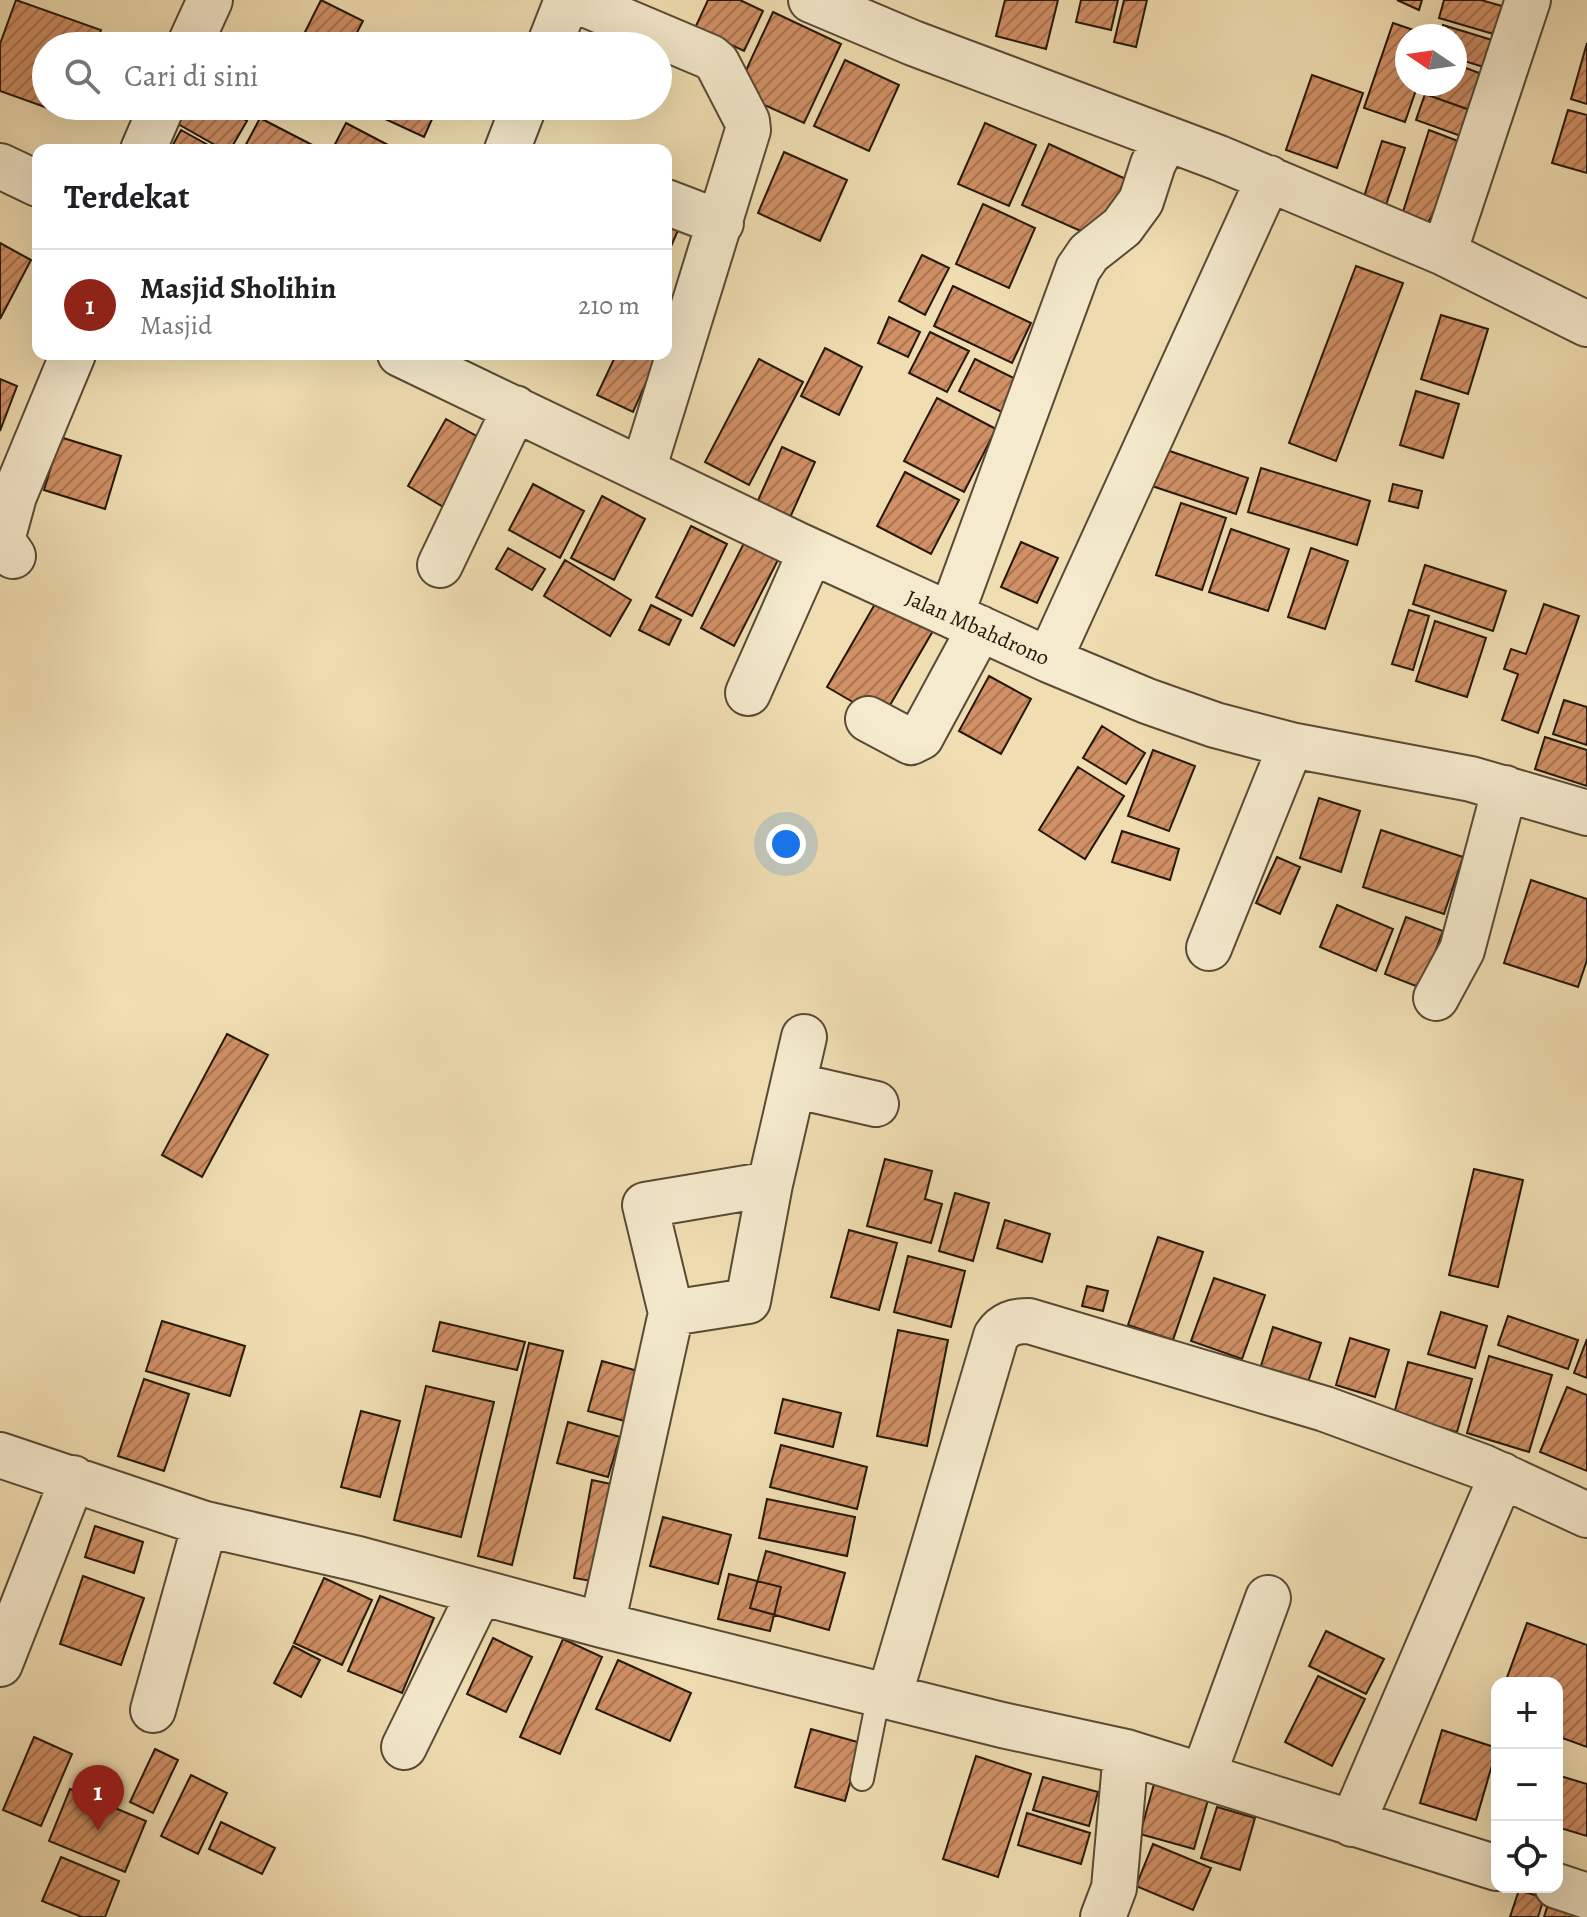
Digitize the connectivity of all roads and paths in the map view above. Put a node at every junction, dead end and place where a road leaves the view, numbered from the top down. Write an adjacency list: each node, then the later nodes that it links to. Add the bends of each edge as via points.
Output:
1 (210, 0): 6 (street)
2 (567, 0): 7 (street)
3 (575, 0): 8 (street)
4 (1528, 0): 18 (street)
5 (829, 4): 11 (street, via 913,43)
6 (195, 32)
7 (554, 32)
8 (651, 32)
9 (672, 41): 17 (street, via 717,63 747,121)
10 (156, 120): 12 (street)
11 (1166, 138): 14 (street); 27 (street, via 1141,201 1078,269)
12 (146, 144)
13 (0, 166): 15 (street)
14 (1269, 178): 18 (street); 28 (street)
15 (32, 181)
16 (672, 204): 17 (street)
17 (721, 223): 23 (street)
18 (1444, 253): 19 (street)
19 (1587, 324)
20 (71, 360): 25 (street, via 14,496 2,540)
21 (422, 360): 22 (street, Jalan Mbahdrono)
22 (515, 408): 23 (street, Jalan Mbahdrono); 26 (street)
23 (643, 470): 24 (street, Jalan Mbahdrono)
24 (811, 551): 27 (street, Jalan Mbahdrono); 29 (street)
25 (13, 556)
26 (440, 565)
27 (966, 622): 28 (street, Jalan Mbahdrono); 30 (street, via 921,737 911,742)
28 (1049, 660): 31 (street, Jalan Mbahdrono, via 1215,725)
29 (748, 693)
30 (868, 719)
31 (1291, 745): 32 (street, Jalan Mbahdrono); 34 (street)
32 (1505, 788): 33 (street, Jalan Mbahdrono); 35 (street, via 1462,950)
33 (1587, 813)
34 (1209, 948)
35 (1436, 998)
36 (804, 1037): 37 (street)
37 (793, 1085): 38 (street); 39 (street)
38 (876, 1104)
39 (770, 1184): 40 (street, via 748,1301); 40 (street, via 645,1205)
40 (671, 1313): 48 (street)
41 (0, 1455): 43 (street)
42 (1502, 1475): 44 (street); 50 (street, via 1325,1409 1017,1321 996,1336); 56 (street)
43 (73, 1478): 45 (street); 49 (street)
44 (1587, 1515)
45 (205, 1524): 46 (street); 51 (street)
46 (480, 1592): 48 (street); 52 (street)
47 (1268, 1598): 54 (street)
48 (602, 1625): 50 (street)
49 (0, 1664)
50 (884, 1696): 53 (street); 55 (lane)
51 (153, 1710)
52 (404, 1747)
53 (1126, 1752): 54 (street); 60 (street, via 1114,1888)
54 (1203, 1776): 56 (street)
55 (862, 1779)
56 (1352, 1824): 57 (street)
57 (1491, 1866)
58 (1563, 1888): 59 (street)
59 (1587, 1896)
60 (1103, 1917)

